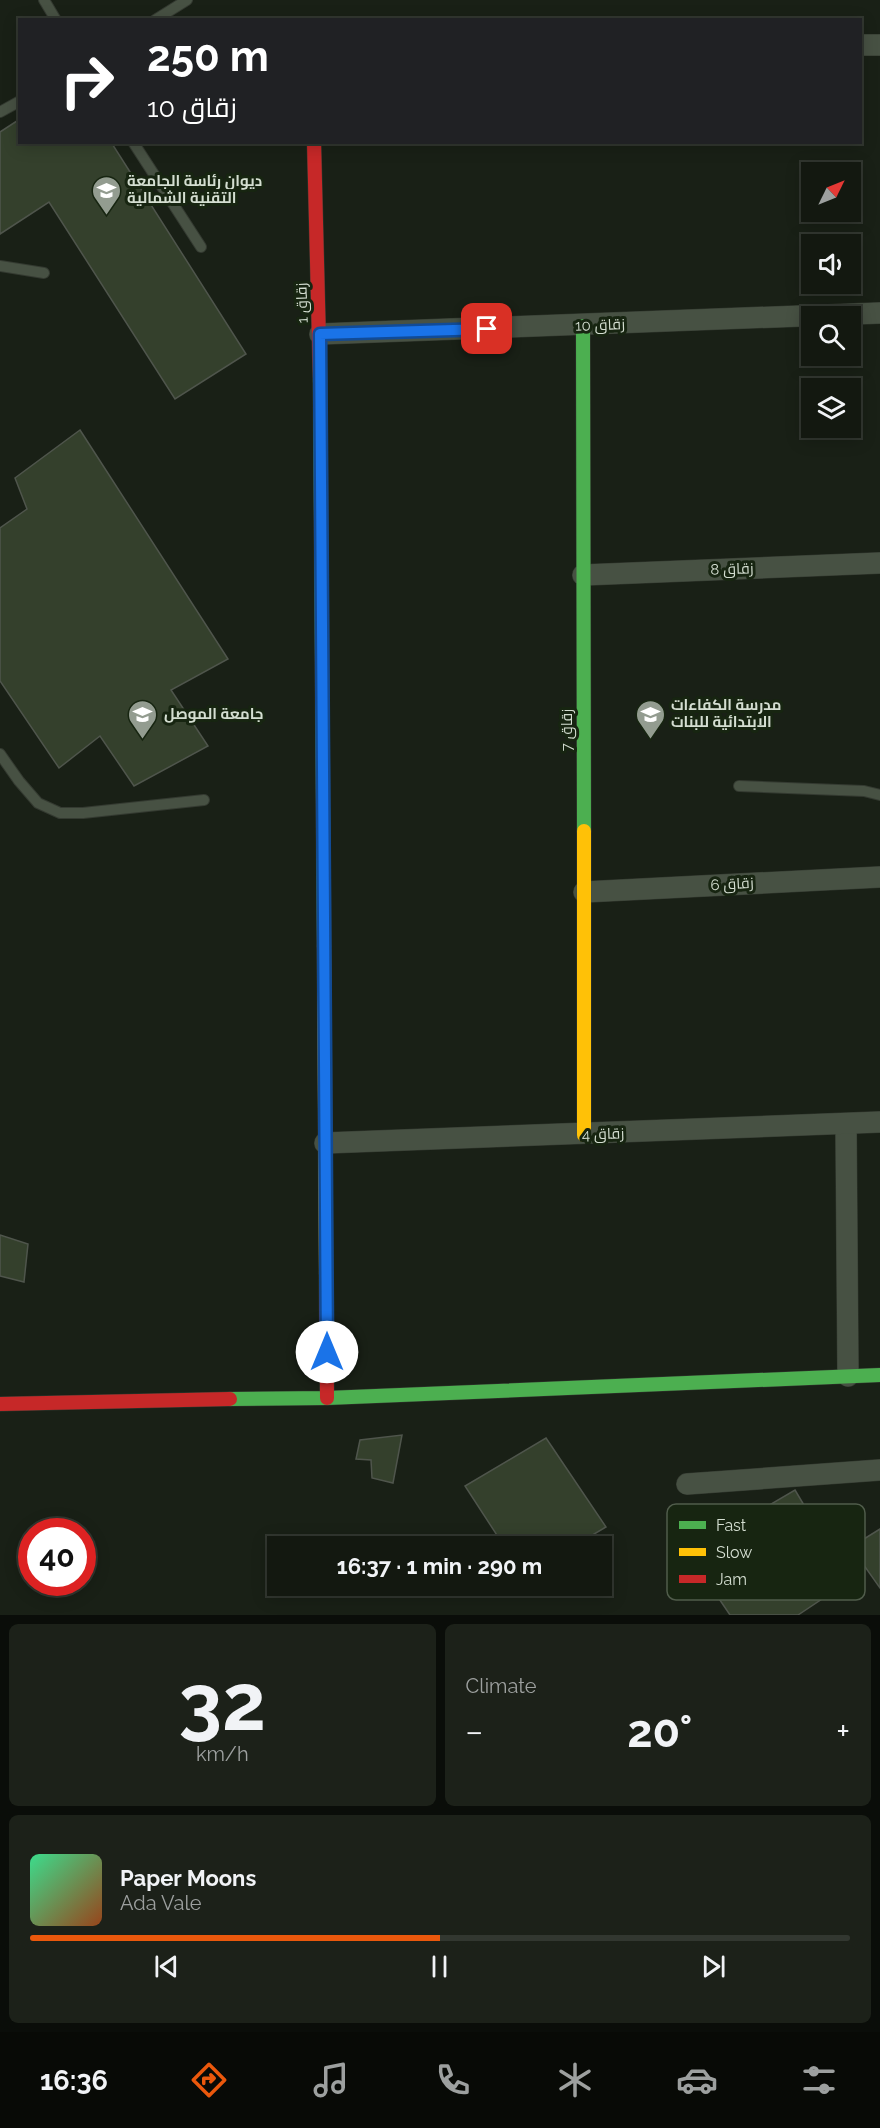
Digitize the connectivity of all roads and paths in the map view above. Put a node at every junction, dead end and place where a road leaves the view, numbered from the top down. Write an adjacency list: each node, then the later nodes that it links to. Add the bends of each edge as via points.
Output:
1 (44, 0): 3 (lane)
2 (187, 0): 4 (lane)
3 (55, 18)
4 (158, 18)
5 (862, 45): 6 (street)
6 (880, 45)
7 (18, 102): 8 (lane)
8 (0, 112)
9 (134, 144): 11 (lane)
10 (314, 144): 16 (street, زقاق 1)
11 (201, 247)
12 (0, 266): 13 (lane)
13 (44, 273)
14 (880, 313): 15 (street, زقاق 10)
15 (583, 326): 16 (street, زقاق 10); 18 (street, زقاق 7)
16 (320, 334): 28 (street, زقاق 1)
17 (880, 563): 18 (street, زقاق 8)
18 (583, 575): 24 (street, زقاق 7)
19 (0, 754): 22 (lane, via 38,803 60,813)
20 (739, 786): 21 (lane)
21 (880, 795)
22 (204, 800)
23 (880, 877): 24 (street, زقاق 6)
24 (584, 892): 27 (street, زقاق 7)
25 (880, 1122): 26 (street, زقاق 4)
26 (846, 1124): 27 (street, زقاق 4); 30 (street)
27 (584, 1135): 28 (street, زقاق 4)
28 (325, 1143): 31 (street, زقاق 1)
29 (880, 1375): 30 (street)
30 (848, 1376): 31 (street)
31 (327, 1398): 32 (street)
32 (0, 1404)
33 (880, 1470): 34 (street)
34 (687, 1484)

